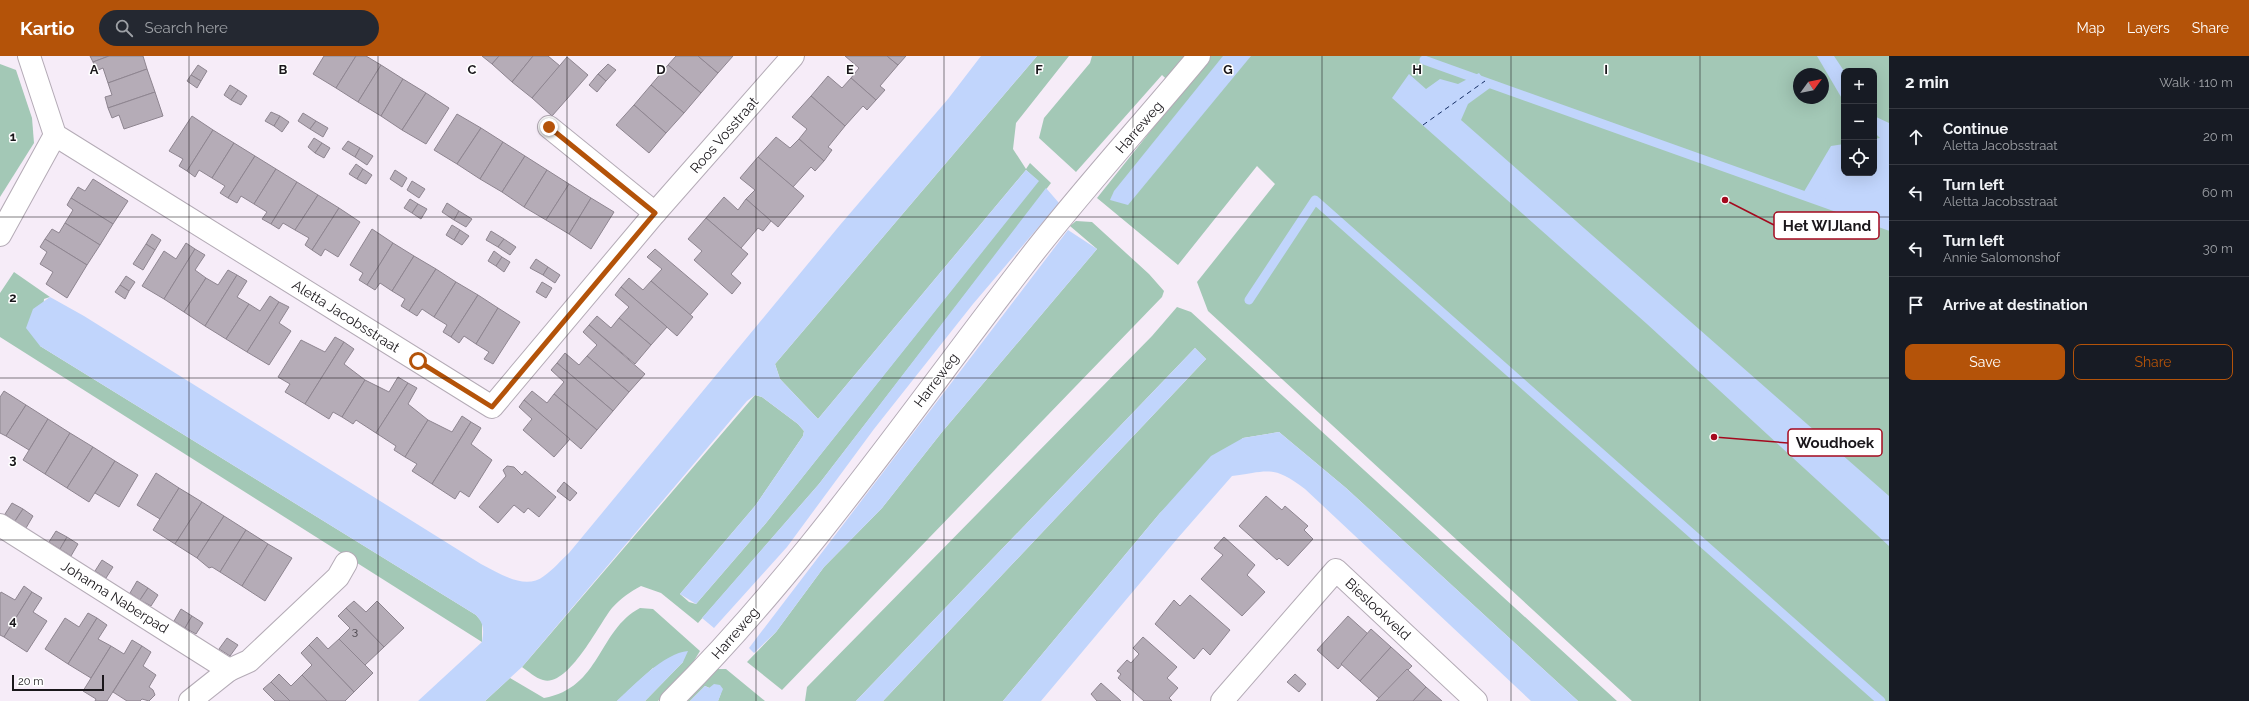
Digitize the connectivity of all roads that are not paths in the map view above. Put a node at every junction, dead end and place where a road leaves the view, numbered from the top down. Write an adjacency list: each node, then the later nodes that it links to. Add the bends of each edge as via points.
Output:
1 (29, 56): 5 (street)
2 (793, 56): 6 (street, Roos Vosstraat)
3 (1199, 56): 12 (street, Harreweg, via 1025,263 862,478 777,584 720,652)
4 (549, 127): 6 (street)
5 (55, 135): 6 (street, Aletta Jacobsstraat, via 492,407); 7 (street)
6 (655, 213)
7 (0, 235)
8 (0, 525): 10 (street, Johanna Naberpad)
9 (346, 564): 10 (street, via 338,577 249,661)
10 (230, 670): 11 (street)
11 (190, 701)
12 (671, 701)
13 (1222, 701): 14 (street, Bieslookveld, via 1336,570)
14 (1476, 701)

